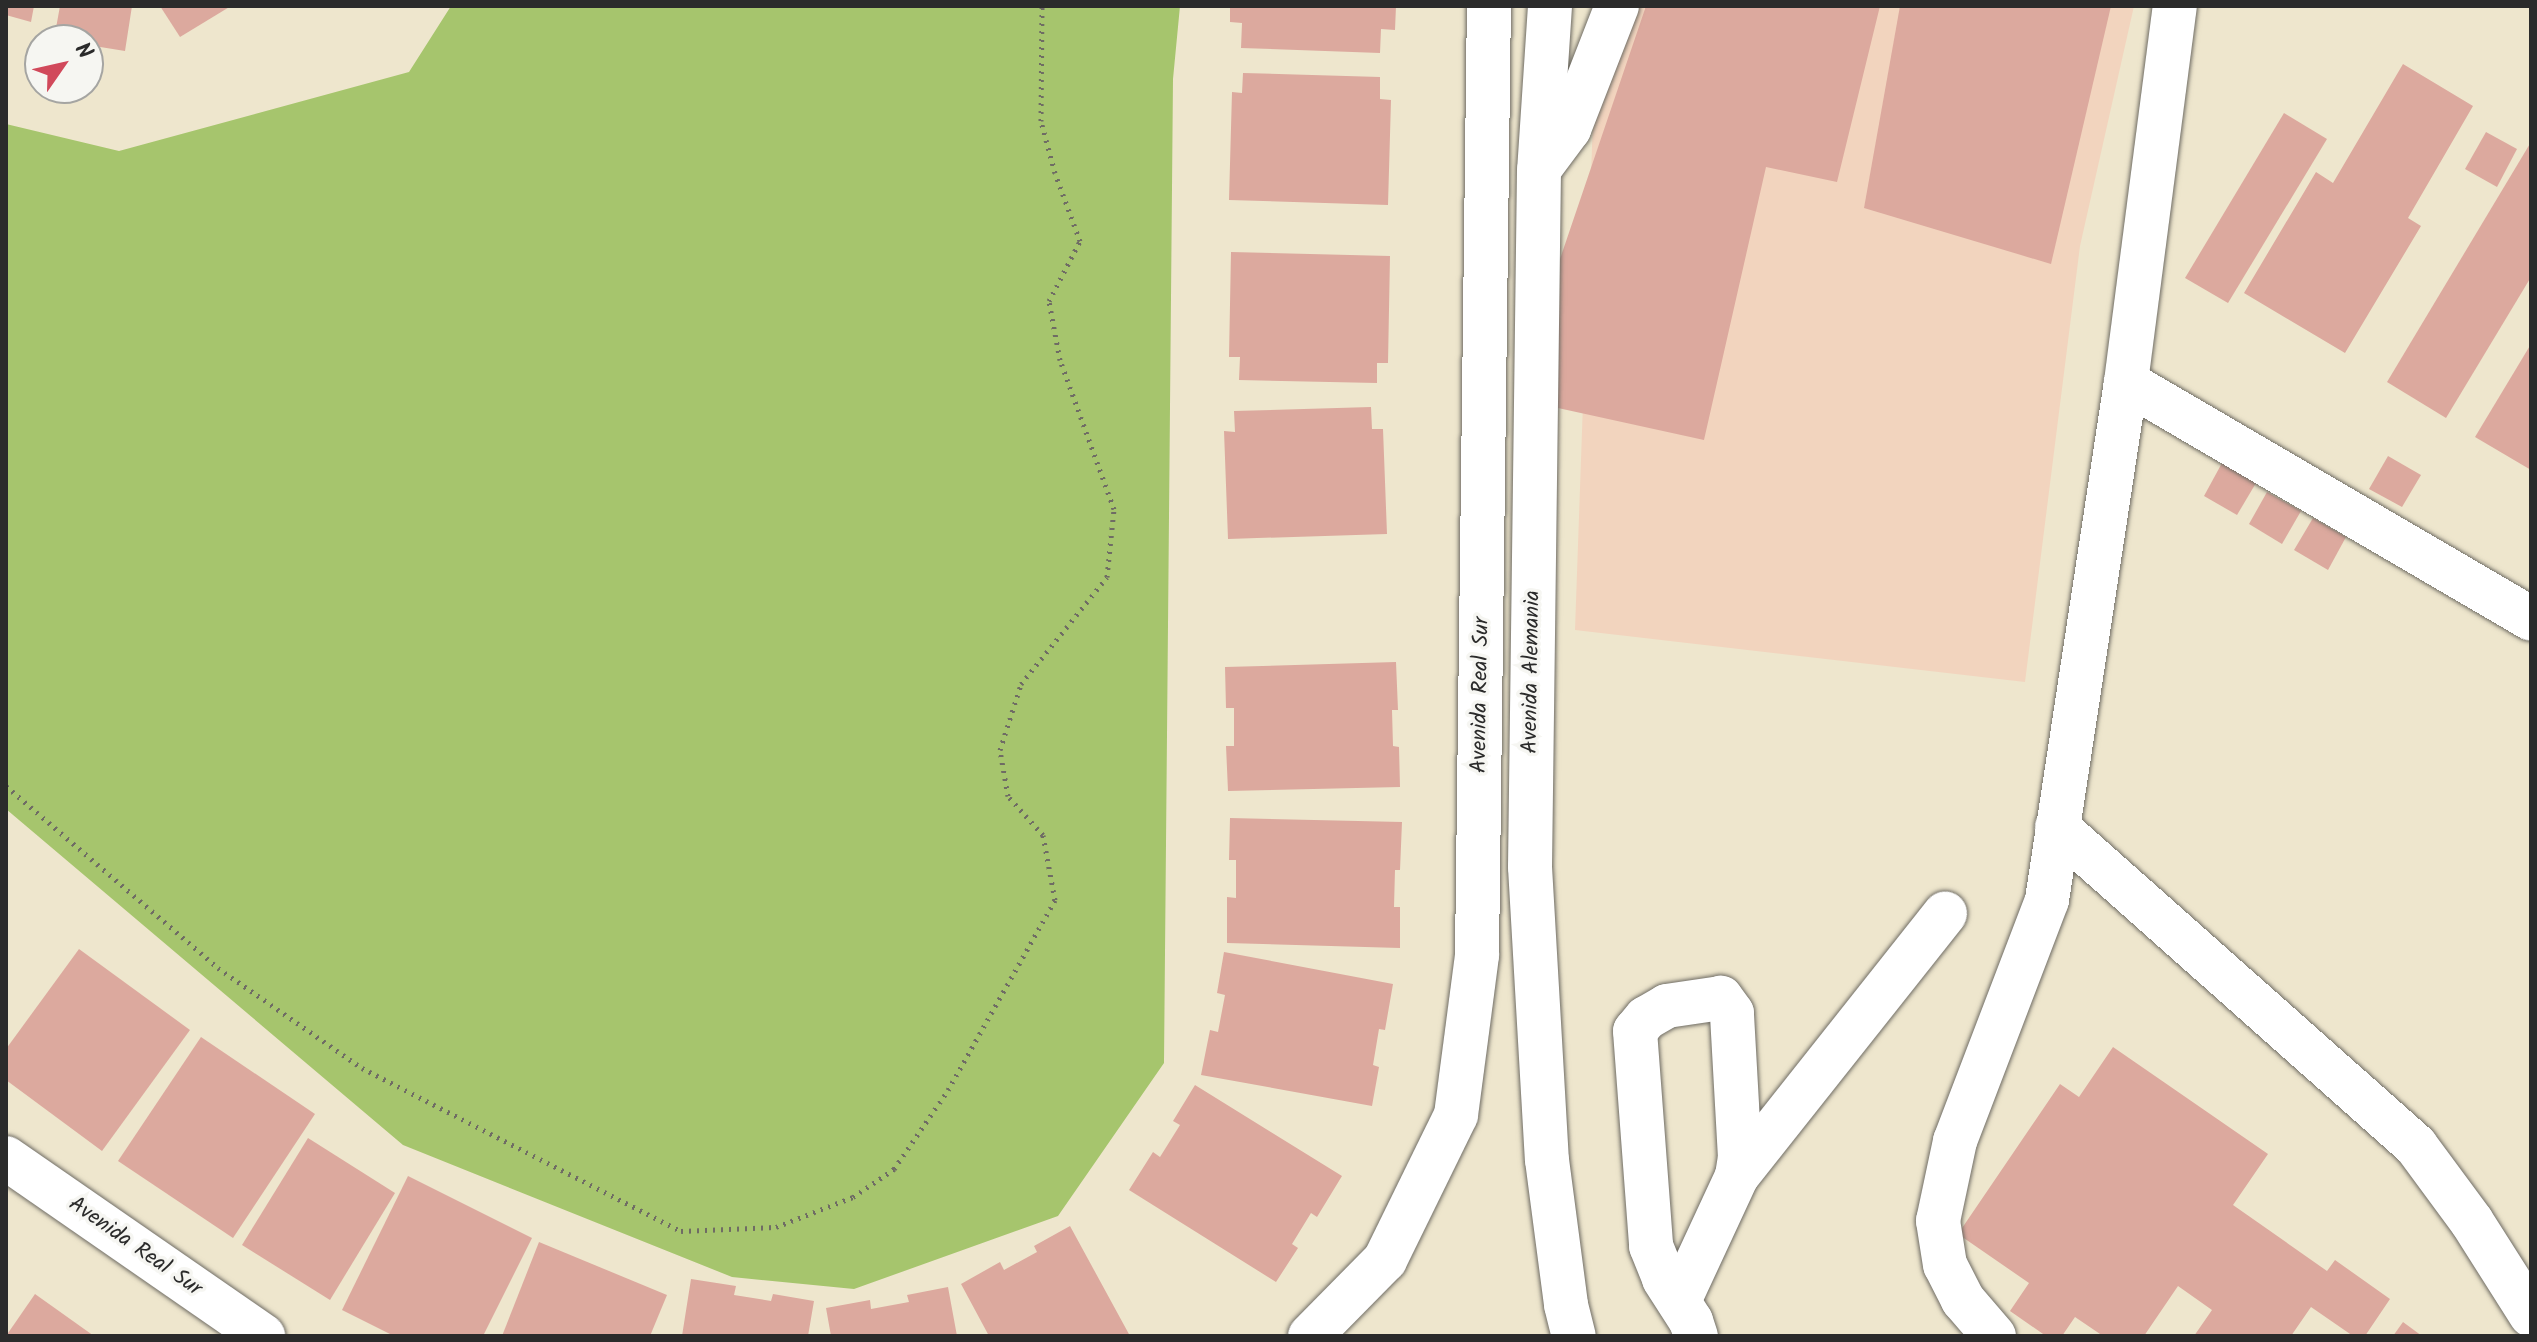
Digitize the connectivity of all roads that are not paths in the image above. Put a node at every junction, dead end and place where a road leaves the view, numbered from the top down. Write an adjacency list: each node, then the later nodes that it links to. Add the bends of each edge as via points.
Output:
1 (1489, 6): 15 (street, Avenida Real Sur, via 1476,970 1456,1115 1385,1260)
2 (1550, 6): 5 (street, Avenida Alemania)
3 (1617, 6): 5 (street, via 1569,129)
4 (2175, 6): 6 (street)
5 (1539, 170): 16 (street, Avenida Alemania, via 1530,867 1547,1160)
6 (2126, 382): 7 (street); 8 (street)
7 (2531, 619)
8 (2057, 827): 12 (street, via 2416,1146); 17 (street, via 2047,900 1955,1141 1938,1221 1945,1265 1963,1300)
9 (1945, 914): 11 (street)
10 (6, 1158): 14 (street, Avenida Real Sur)
11 (1737, 1176): 13 (street); 13 (street, via 1732,1013 1721,998 1667,1006 1635,1031 1651,1246)
12 (2531, 1315)
13 (1687, 1319)
14 (263, 1336)
15 (1310, 1336)
16 (1574, 1336)
17 (1994, 1336)

